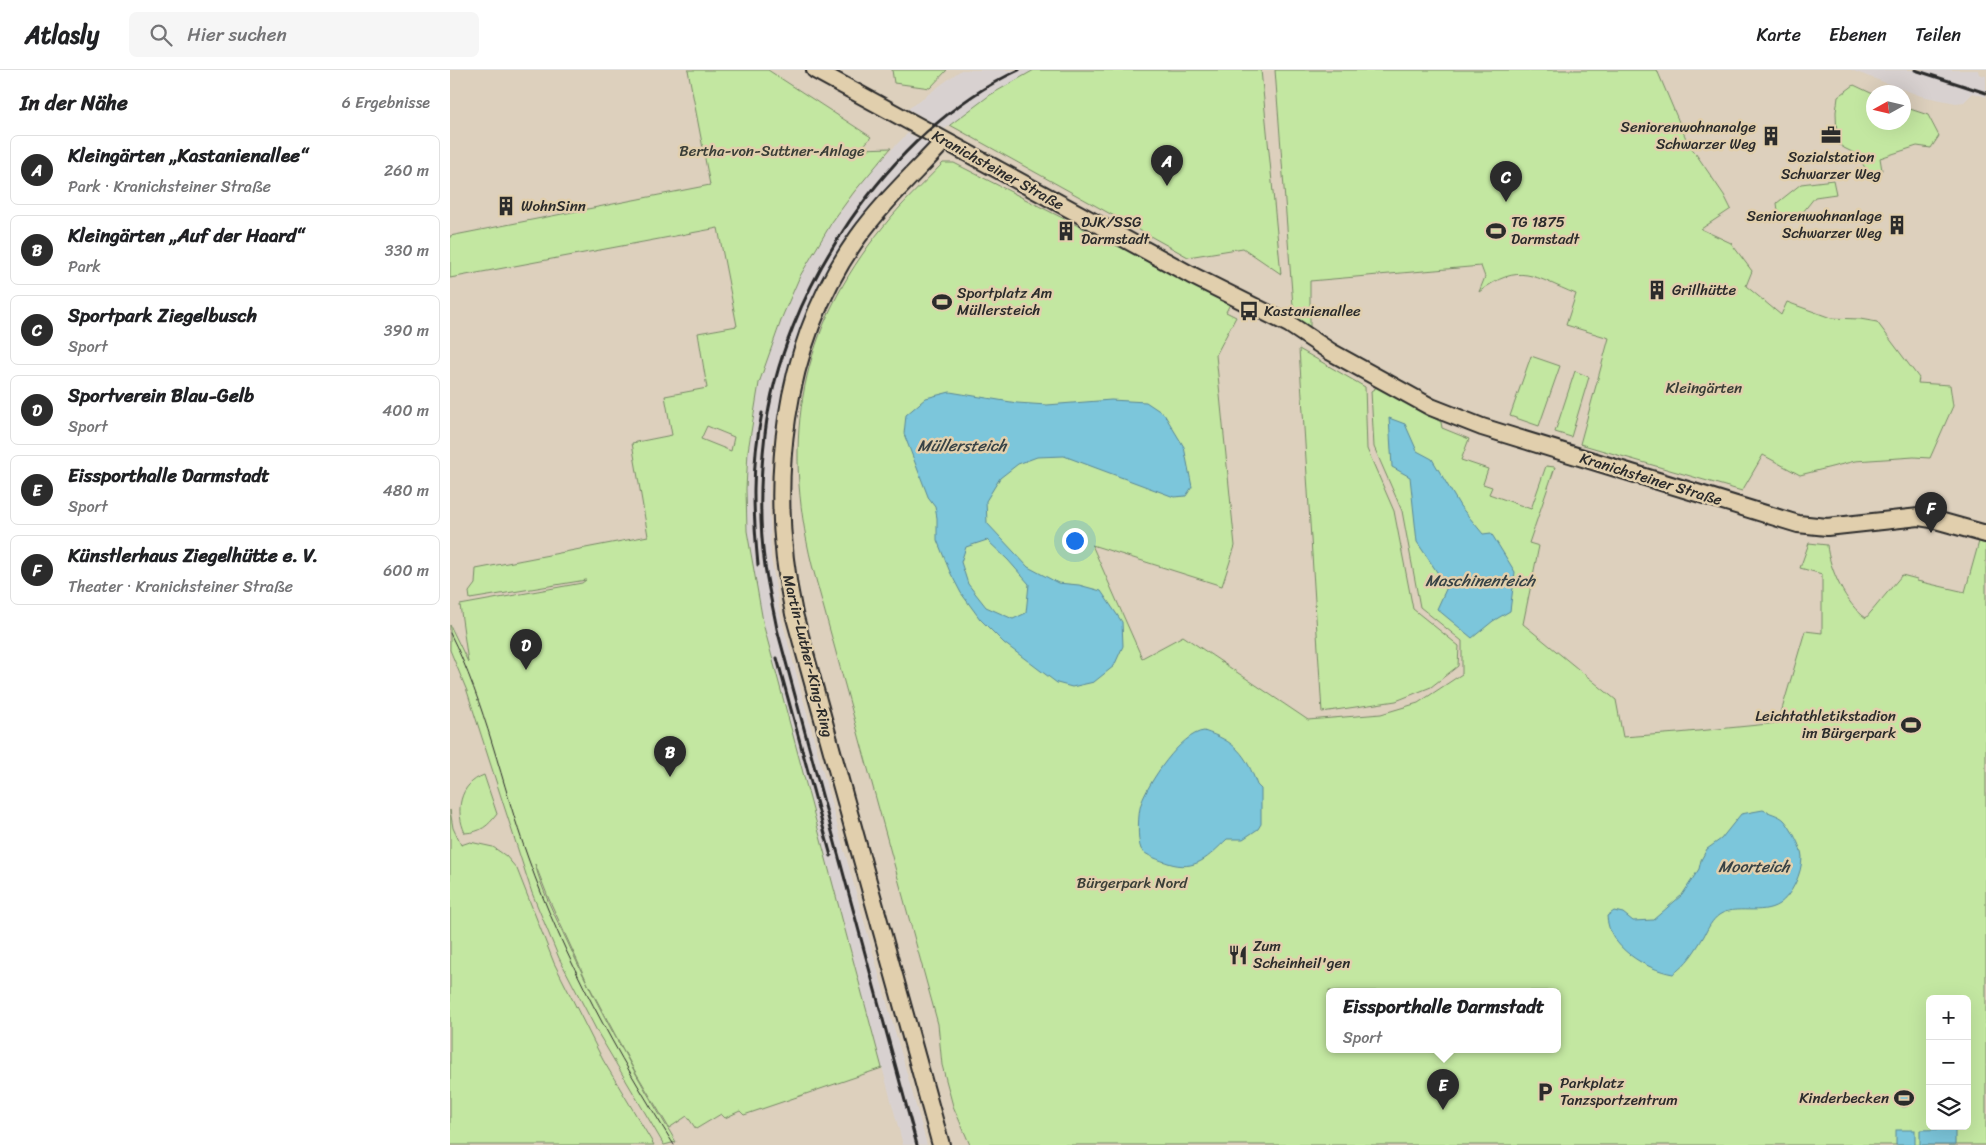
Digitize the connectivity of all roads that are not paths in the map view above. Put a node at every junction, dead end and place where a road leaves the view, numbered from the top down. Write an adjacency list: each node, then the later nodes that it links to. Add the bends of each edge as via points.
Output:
1 (815, 70): 2 (main road, Kranichsteiner Straße)
2 (944, 141): 3 (main road, Kranichsteiner Straße, via 1208,284 1289,324 1331,352 1431,407 1482,428 1798,524 1827,527 1919,517); 4 (main road, Martin-Luther-King-Ring, via 879,210 858,238 816,314 793,386 780,488 785,561 794,614)
3 (1986, 534)
4 (941, 1145)

